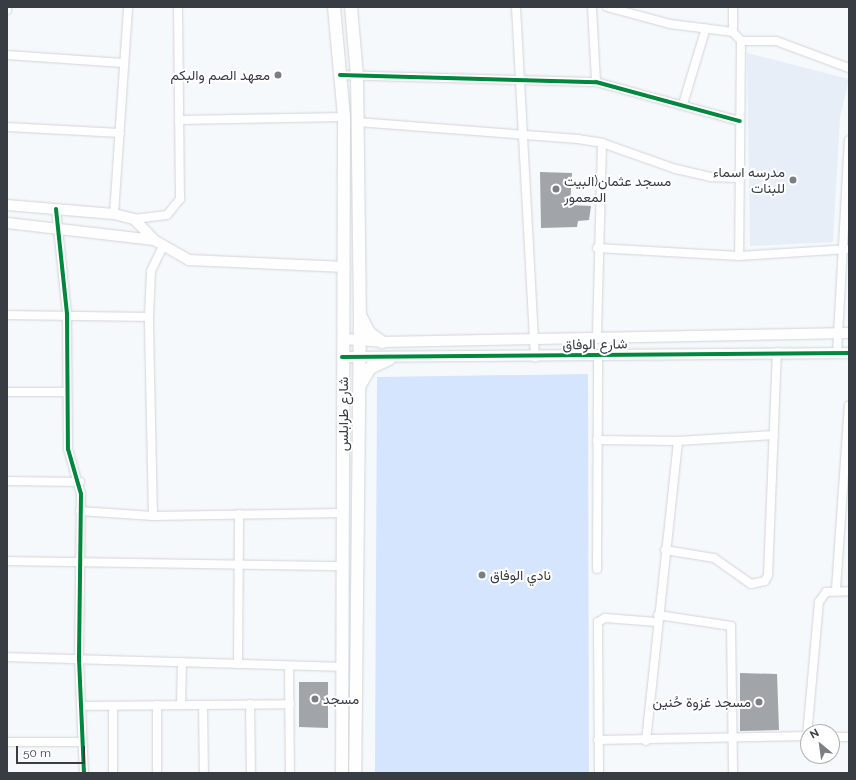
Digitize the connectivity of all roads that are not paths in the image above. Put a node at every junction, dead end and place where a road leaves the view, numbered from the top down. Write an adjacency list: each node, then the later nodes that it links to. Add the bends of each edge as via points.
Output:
1 (7, 7): 10 (street)
2 (128, 7): 15 (street)
3 (178, 7): 23 (street)
4 (334, 7): 17 (main road, شارع طرابلس)
5 (351, 7): 18 (main road, شارع طرابلس)
6 (516, 7): 20 (street)
7 (592, 7): 19 (street)
8 (607, 7): 11 (street, via 646,19)
9 (734, 7): 12 (street)
10 (7, 10)
11 (706, 28): 12 (street); 21 (street)
12 (733, 32): 13 (street)
13 (741, 41): 16 (street, via 776,41); 24 (street)
14 (7, 55): 15 (street)
15 (123, 63): 27 (street)
16 (849, 68)
17 (340, 75): 18 (street); 22 (main road, شارع طرابلس)
18 (358, 75): 20 (street); 25 (main road, شارع طرابلس)
19 (596, 82): 20 (street); 21 (street)
20 (520, 83): 28 (street)
21 (683, 104): 24 (street)
22 (344, 116): 23 (street); 42 (main road, شارع طرابلس)
23 (179, 120): 35 (street, via 178,205 167,215)
24 (740, 121): 31 (street)
25 (357, 122): 28 (street); 43 (main road, شارع طرابلس)
26 (7, 127): 27 (street)
27 (120, 133): 34 (street)
28 (523, 138): 30 (street, via 564,137); 50 (street)
29 (849, 140): 40 (street)
30 (602, 143): 31 (street, via 710,178); 39 (street)
31 (738, 178): 41 (street)
32 (7, 205): 33 (street)
33 (56, 209): 34 (street); 37 (street)
34 (114, 214): 35 (street)
35 (134, 219): 38 (street)
36 (7, 223): 37 (street)
37 (58, 228): 38 (street); 44 (street)
38 (159, 243): 42 (street, via 181,258 199,262); 46 (street, via 151,271)
39 (597, 248): 41 (street); 49 (street)
40 (846, 249): 41 (street); 48 (street)
41 (739, 256)
42 (345, 267): 51 (main road, شارع طرابلس)
43 (360, 312): 52 (main road, شارع طرابلس); 53 (main road, via 369,333)
44 (67, 314): 45 (street); 46 (street); 64 (street)
45 (7, 315)
46 (149, 317): 75 (street)
47 (849, 332): 48 (street, شارع الوفاق)
48 (838, 333): 49 (street, شارع الوفاق); 55 (street)
49 (597, 336): 50 (street, شارع الوفاق)
50 (533, 337): 53 (street, شارع الوفاق); 59 (street)
51 (343, 339): 52 (street, شارع الوفاق); 58 (main road, شارع طرابلس)
52 (359, 340): 53 (street, شارع الوفاق); 60 (main road, شارع طرابلس)
53 (382, 342)
54 (776, 352): 55 (street, شارع الوفاق); 57 (street, شارع الوفاق); 67 (street)
55 (837, 353): 56 (street, شارع الوفاق)
56 (849, 353)
57 (598, 355): 59 (street, شارع الوفاق); 68 (street)
58 (342, 357): 60 (street, شارع الوفاق); 73 (main road, شارع طرابلس)
59 (535, 357): 61 (street, شارع الوفاق)
60 (359, 358): 61 (street, شارع الوفاق); 62 (main road, شارع طرابلس)
61 (389, 359): 62 (main road, via 370,368)
62 (360, 386): 112 (main road, شارع طرابلس)
63 (7, 392): 64 (street)
64 (67, 392): 71 (street, via 68,449)
65 (849, 405): 66 (street)
66 (848, 433): 82 (street)
67 (774, 435): 69 (street); 76 (street, via 768,575 764,581 751,584 714,558)
68 (597, 440): 69 (street); 81 (street)
69 (678, 441): 76 (street)
70 (7, 481): 71 (street)
71 (80, 482): 72 (street)
72 (80, 511): 75 (street); 78 (street)
73 (343, 513): 74 (street); 80 (main road, شارع طرابلس)
74 (239, 514): 75 (street); 79 (street)
75 (153, 516)
76 (665, 550): 84 (street)
77 (7, 561): 78 (street)
78 (80, 562): 79 (street); 86 (street)
79 (237, 563): 80 (street); 88 (street)
80 (343, 566): 90 (main road, شارع طرابلس)
81 (597, 569)
82 (836, 590): 83 (street); 98 (street, via 826,592 819,602)
83 (849, 590)
84 (657, 618): 99 (street, via 731,626); 101 (street, via 599,620); 102 (street)
85 (7, 657): 86 (street)
86 (79, 659): 87 (street); 96 (street)
87 (182, 662): 88 (street); 91 (street)
88 (238, 664): 89 (street)
89 (289, 666): 90 (street); 93 (street)
90 (342, 667): 111 (main road, شارع طرابلس)
91 (181, 704): 94 (street); 95 (street)
92 (250, 704): 93 (street); 95 (street); 109 (street)
93 (290, 704): 110 (street)
94 (157, 705): 97 (street); 107 (street)
95 (202, 705): 108 (street)
96 (82, 706): 97 (street); 104 (street)
97 (113, 706): 106 (street)
98 (809, 724)
99 (732, 736): 100 (street); 102 (street); 114 (street)
100 (800, 736)
101 (598, 740): 102 (street); 113 (street)
102 (646, 741)
103 (7, 742): 104 (street)
104 (82, 742): 105 (street)
105 (84, 773)
106 (113, 773)
107 (157, 773)
108 (204, 773)
109 (251, 773)
110 (290, 773)
111 (342, 773)
112 (355, 773)
113 (599, 773)
114 (733, 773)

